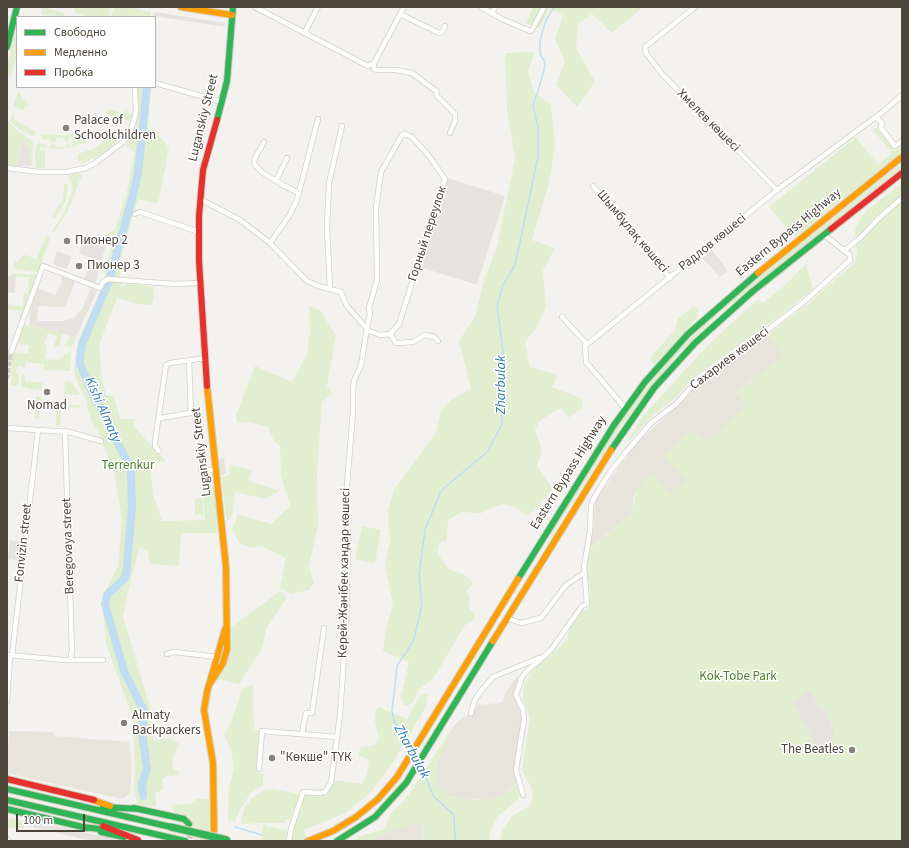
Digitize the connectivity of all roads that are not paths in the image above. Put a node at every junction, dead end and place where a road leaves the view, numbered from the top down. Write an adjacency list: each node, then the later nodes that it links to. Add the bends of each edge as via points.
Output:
1 (17, 7): 16 (main road)
2 (181, 7): 13 (main road)
3 (233, 7): 13 (main road, Luganskiy Street)
4 (256, 7): 15 (street)
5 (318, 7): 15 (street)
6 (404, 7): 12 (street)
7 (480, 7): 11 (street)
8 (495, 7): 11 (street)
9 (544, 7): 11 (street, via 530,31)
10 (695, 7): 34 (street, Хмелев көшесі, via 646,47 646,53 662,74)
11 (492, 13)
12 (400, 14): 14 (street, via 439,33); 17 (street)
13 (232, 15): 21 (main road, Luganskiy Street, via 227,81)
14 (445, 26)
15 (305, 32): 17 (street, via 368,66)
16 (7, 47)
17 (374, 63): 25 (street, via 374,69 377,70 401,70 412,73 436,91 437,96 455,114)
18 (156, 83): 21 (street)
19 (135, 88): 30 (street, via 136,113 130,132 123,142 95,163 86,168 66,172)
20 (902, 95): 22 (street, Радлов көшесі)
21 (222, 102): 37 (main road, Luganskiy Street, via 203,170)
22 (876, 117): 26 (street, via 895,146); 34 (street, Радлов көшесі)
23 (318, 119): 35 (street)
24 (342, 126): 45 (street, via 329,183 327,228)
25 (450, 134)
26 (902, 141)
27 (264, 142): 32 (street, via 254,162 263,173)
28 (902, 157): 54 (main road, Eastern Bypass Highway, via 777,257 688,334)
29 (287, 158): 32 (street)
30 (7, 168)
31 (902, 173): 40 (main road, Eastern Bypass Highway)
32 (276, 181): 35 (street)
33 (593, 186): 43 (street, Шымбұлақ көшесі)
34 (777, 190): 43 (street, Радлов көшесі)
35 (299, 192): 41 (street, via 289,216)
36 (902, 198): 42 (street)
37 (200, 199): 39 (main road, Luganskiy Street); 41 (street, via 240,220)
38 (135, 214): 39 (street, via 140,212)
39 (199, 232): 44 (main road, Luganskiy Street)
40 (824, 235): 42 (street); 65 (main road, Eastern Bypass Highway, via 753,291 696,343 654,388 619,437)
41 (270, 243): 45 (street, via 307,281)
42 (845, 250): 63 (street, Сахариев көшесі, via 850,255 850,260 805,301 746,348 694,384 676,404 651,423 626,452 610,472 593,502)
43 (670, 278): 50 (street, Радлов көшесі)
44 (200, 283): 51 (street, via 178,285 110,280 103,282 100,288 44,266); 52 (main road, Luganskiy Street)
45 (330, 288): 47 (street, via 341,292 347,306)
46 (562, 317): 50 (street)
47 (366, 328): 48 (street, via 380,335); 48 (street, Горный переулок, via 377,280 376,208 381,172 402,135 405,134 412,137 429,156 445,179 399,324); 77 (street, Керей-Жәнібек хандар көшесі, via 361,365 353,389 346,497 346,628)
48 (390, 334): 49 (street, via 396,343 413,342 425,335)
49 (438, 341)
50 (587, 344): 54 (street, via 586,362)
51 (11, 352)
52 (206, 358): 53 (street); 62 (main road, Luganskiy Street, via 207,392)
53 (189, 360): 55 (street, via 170,362 166,365); 55 (street, via 191,413)
54 (625, 408): 96 (main road, Eastern Bypass Highway, via 530,558 406,763 378,799 345,824)
55 (160, 418): 60 (street, via 155,442)
56 (7, 428): 57 (street)
57 (38, 430): 58 (street); 68 (street, Fonvizin street)
58 (65, 431): 59 (street); 71 (street, Beregovaya street, via 72,651)
59 (101, 441)
60 (159, 451)
61 (201, 470): 62 (street)
62 (216, 470): 64 (main road, Luganskiy Street, via 226,567)
63 (584, 573): 65 (street, via 566,585 541,618 520,623); 70 (street, Сахариев көшесі, via 588,604 582,606 552,650)
64 (226, 618): 69 (main road, Luganskiy Street); 73 (main road, Luganskiy Street, via 225,658)
65 (507, 618): 100 (main road, Eastern Bypass Highway, via 412,774 385,807 363,826)
66 (324, 628): 76 (street, via 312,713 306,713)
67 (167, 654): 69 (street, via 174,652)
68 (10, 656): 71 (street); 74 (street, Fonvizin street)
69 (217, 657): 73 (main road, Luganskiy Street)
70 (542, 657): 75 (street, via 493,678 474,702); 81 (street, Сахариев көшесі, via 522,678 516,695 523,709 524,729 516,770)
71 (70, 660): 72 (street)
72 (103, 660)
73 (209, 685): 93 (main road, Luganskiy Street, via 204,710 213,763)
74 (7, 700)
75 (472, 713)
76 (302, 734): 77 (street); 78 (street, via 262,731)
77 (337, 737): 99 (street, Керей-Жәнібек хандар көшесі, via 328,788 319,794 303,792 290,829)
78 (259, 769)
79 (7, 780): 82 (main road)
80 (7, 789): 84 (main road)
81 (523, 794)
82 (90, 799): 85 (main road); 87 (main road)
83 (7, 800): 88 (main road)
84 (63, 802): 85 (main road); 89 (main road)
85 (115, 808): 87 (main road); 89 (main road)
86 (7, 809): 91 (main road)
87 (139, 809): 90 (main road, via 184,819)
88 (60, 812): 92 (main road); 94 (main road)
89 (153, 822): 95 (main road, bridge)
90 (190, 824)
91 (83, 827): 92 (main road); 97 (main road)
92 (114, 830): 94 (main road); 97 (main road)
93 (214, 830)
94 (150, 833): 98 (main road)
95 (230, 840)
96 (308, 840)
97 (139, 841)
98 (185, 841)
99 (289, 841)
100 (337, 841)

